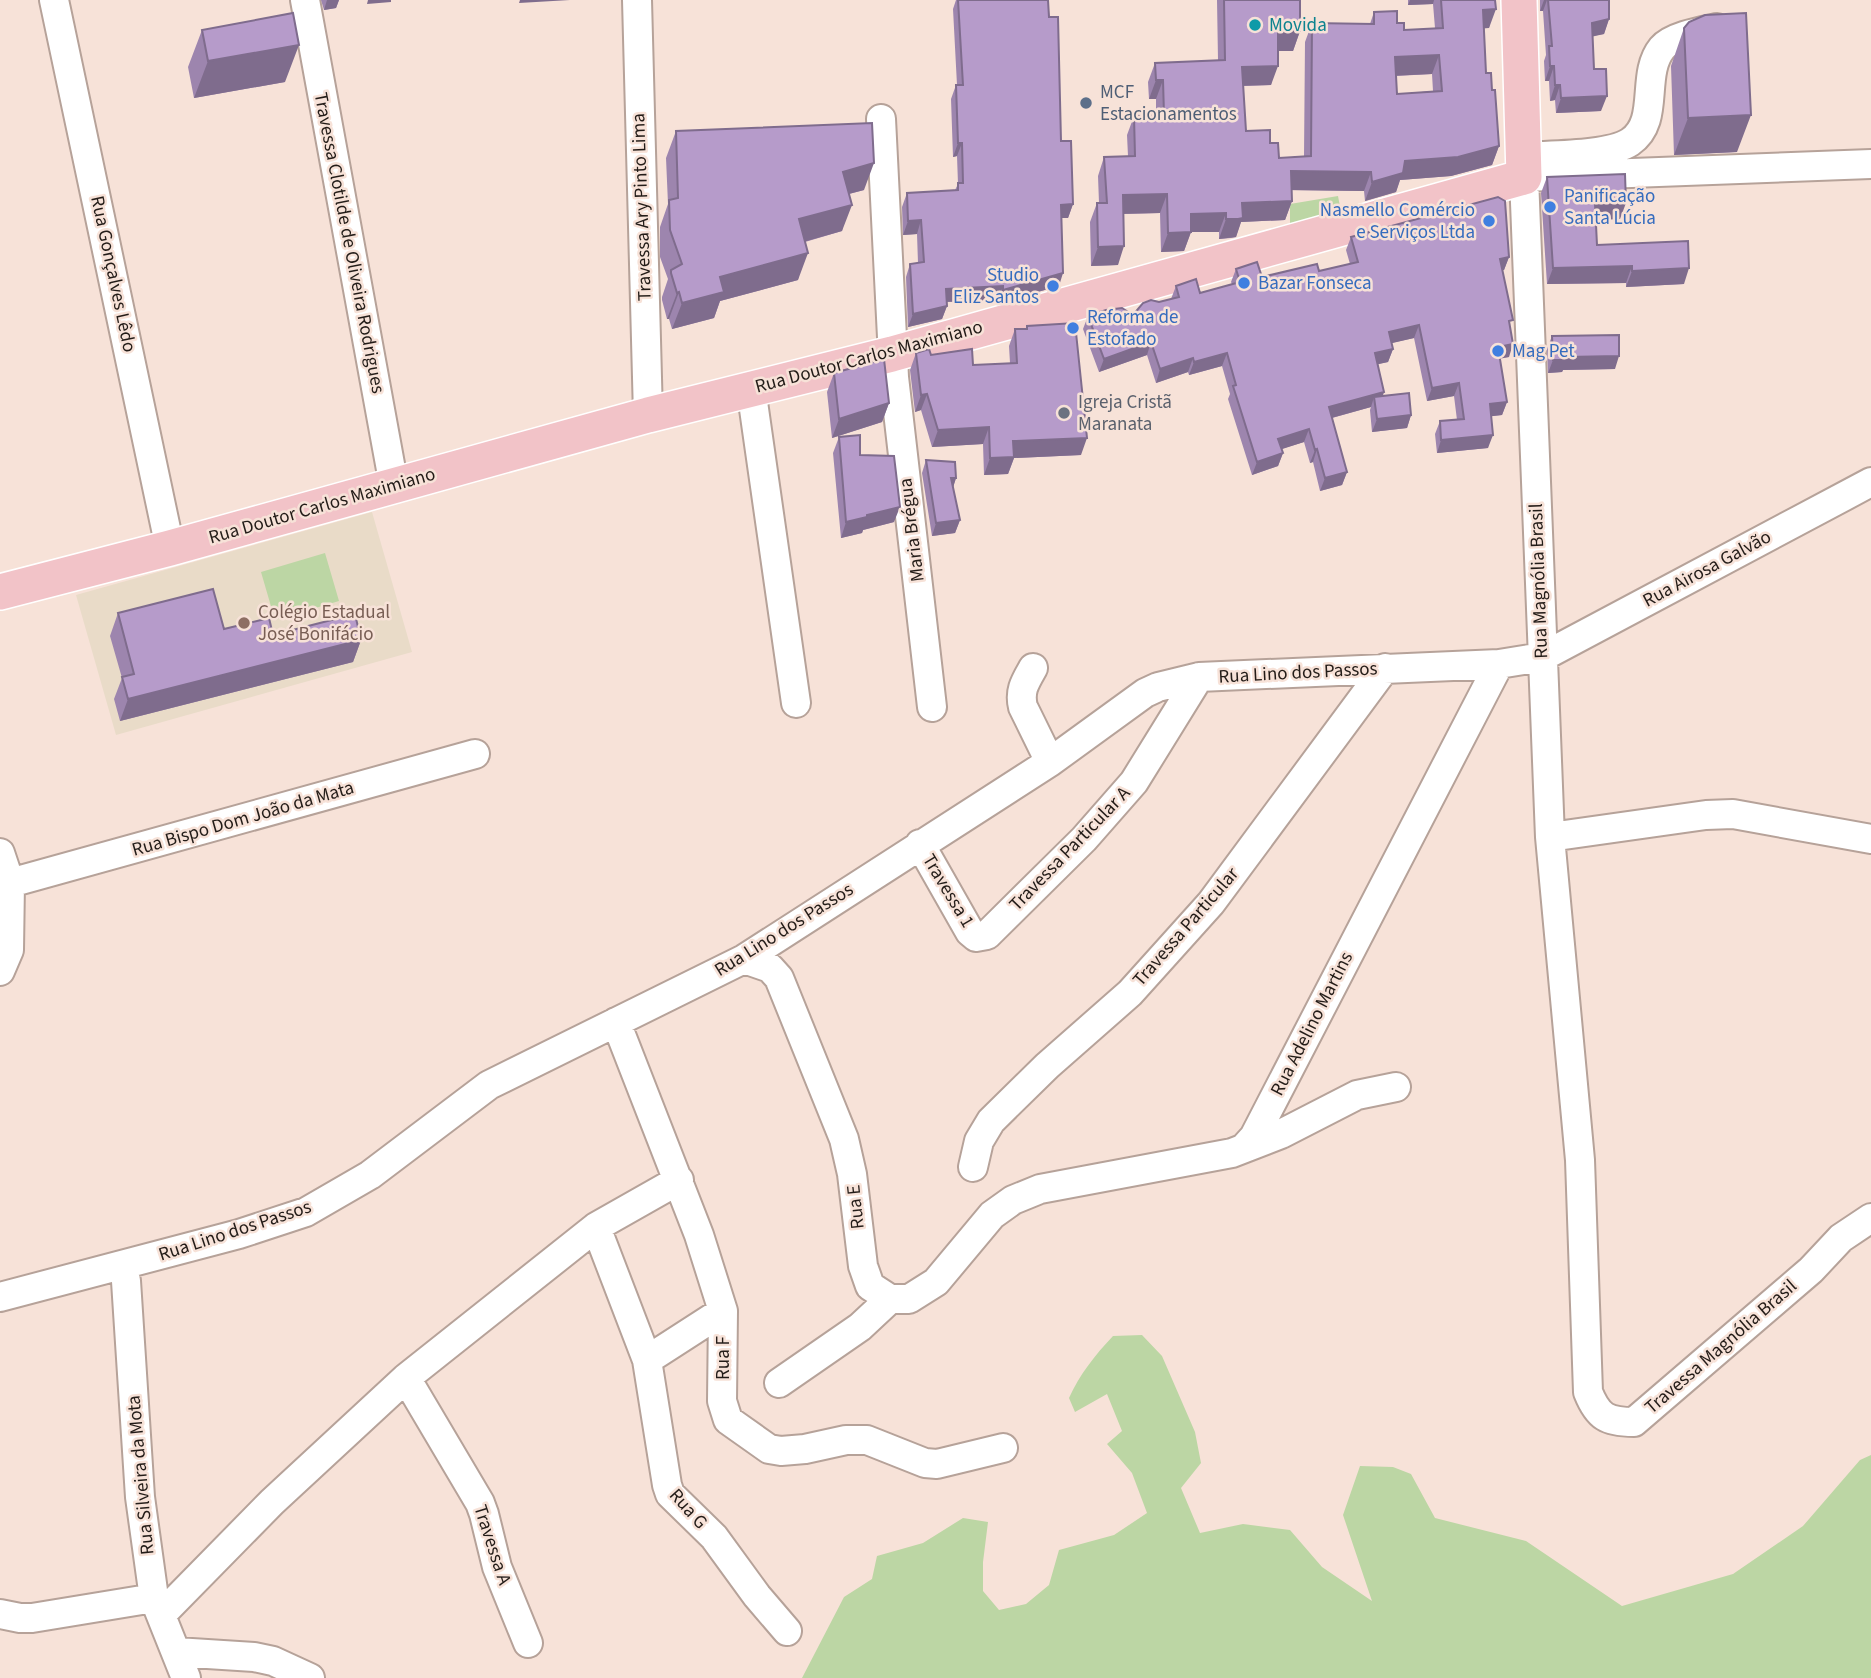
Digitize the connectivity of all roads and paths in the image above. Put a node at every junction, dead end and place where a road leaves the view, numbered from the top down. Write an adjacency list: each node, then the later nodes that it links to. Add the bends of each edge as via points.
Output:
1 (54, 0): 14 (street, Rua Gonçalves Lêdo)
2 (304, 0): 13 (street, Travessa Clotilde de Oliveira Rodrigues)
3 (637, 0): 11 (street, Travessa Ary Pinto Lima)
4 (1519, 0): 8 (main road, Rua Magnólia Brasil)
5 (1744, 24): 8 (street, via 1684,36 1663,47 1651,70 1644,128 1630,142)
6 (881, 119): 9 (street, Maria Brégua)
7 (1871, 164): 8 (street, Rua Doutor Carlos Maximiano)
8 (1524, 167): 9 (main road, Rua Doutor Carlos Maximiano); 16 (street, Rua Magnólia Brasil)
9 (892, 354): 10 (main road, Rua Doutor Carlos Maximiano); 22 (street, Maria Brégua)
10 (751, 388): 11 (main road, Rua Doutor Carlos Maximiano); 21 (street)
11 (648, 415): 13 (main road, Rua Doutor Carlos Maximiano)
12 (1871, 482): 16 (street, Rua Airosa Galvão)
13 (394, 486): 14 (main road, Rua Doutor Carlos Maximiano)
14 (170, 548): 15 (main road, Rua Doutor Carlos Maximiano)
15 (0, 592)
16 (1542, 657): 17 (street, Rua Lino dos Passos); 25 (street, Rua Magnólia Brasil)
17 (1499, 664): 19 (street, Rua Lino dos Passos); 37 (street, Rua Adelino Martins, via 1254,1137)
18 (1033, 668): 24 (street, via 1020,691 1021,699)
19 (1385, 668): 20 (street, Rua Lino dos Passos); 39 (street, Travessa Particular, via 1211,903 1130,993 991,1121 979,1141)
20 (1199, 677): 24 (street, Rua Lino dos Passos, via 1145,693); 31 (street, Travessa Particular A, via 1134,782 987,935)
21 (796, 703)
22 (932, 707)
23 (475, 754): 29 (street, Rua Bispo Dom João da Mata)
24 (1050, 762): 27 (street, Rua Lino dos Passos)
25 (1550, 837): 26 (street, via 1733,814); 38 (street, Rua Magnólia Brasil)
26 (1871, 839)
27 (920, 844): 30 (street, Rua Lino dos Passos); 31 (street, Travessa 1)
28 (0, 853): 29 (street)
29 (10, 883): 33 (street, via 9,950)
30 (787, 931): 32 (street, Rua Lino dos Passos); 34 (street, Rua E)
31 (976, 937)
32 (744, 959): 34 (street, via 770,968); 35 (street, Rua Lino dos Passos)
33 (0, 971)
34 (779, 978): 45 (street, Rua E, via 844,1139 863,1266 870,1286)
35 (616, 1022): 40 (street, Rua F); 43 (street, Rua Lino dos Passos, via 489,1085 370,1175 306,1212)
36 (1396, 1087): 37 (street, via 1357,1095)
37 (1244, 1148): 45 (street, via 1040,1189 1013,1200 992,1215 936,1282 909,1299)
38 (1580, 1160): 41 (street, Travessa Magnólia Brasil, via 1588,1392 1594,1408 1618,1422 1634,1422 1811,1270 1841,1238)
39 (973, 1167)
40 (679, 1180): 42 (street); 46 (street, Rua F)
41 (1871, 1218)
42 (596, 1227): 47 (street, Rua G); 48 (street)
43 (122, 1266): 44 (street, Rua Lino dos Passos); 51 (street, Rua Silveira da Mota, via 140,1497)
44 (0, 1297)
45 (890, 1299): 49 (street, via 860,1327)
46 (723, 1311): 47 (street); 50 (street, Rua F, via 725,1413 728,1420 769,1449 867,1440 925,1464 937,1464)
47 (647, 1360): 53 (street, Rua G, via 670,1494 714,1536)
48 (406, 1378): 51 (street); 54 (street, Travessa A, via 480,1503 497,1567)
49 (779, 1383)
50 (1003, 1448)
51 (157, 1606): 52 (street, via 32,1618); 55 (street, Rua Silveira da Mota)
52 (0, 1614)
53 (788, 1631)
54 (528, 1643)
55 (176, 1652): 56 (street, Rua Silveira da Mota); 57 (street, via 254,1657)
56 (186, 1678)
57 (310, 1678)

